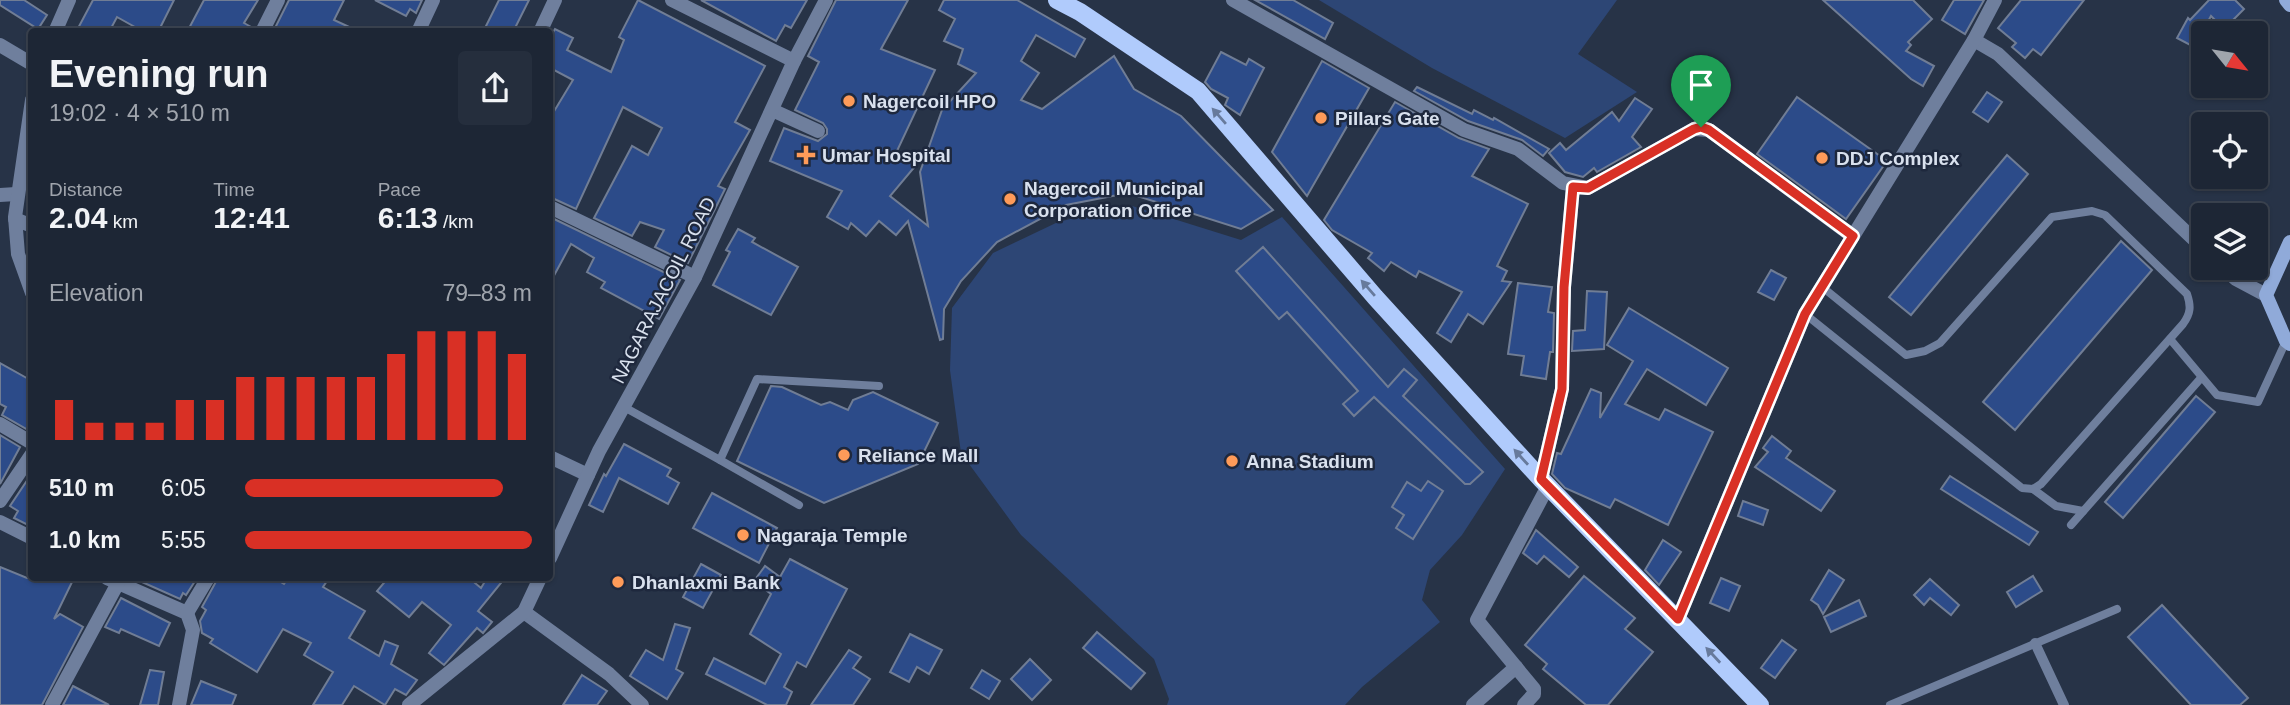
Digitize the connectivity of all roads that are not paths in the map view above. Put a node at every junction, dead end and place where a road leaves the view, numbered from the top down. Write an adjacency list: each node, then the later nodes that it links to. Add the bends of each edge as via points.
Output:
1 (69, 0): 12 (street)
2 (278, 0): 13 (street)
3 (433, 0): 14 (street)
4 (555, 0): 15 (street)
5 (672, 0): 18 (street)
6 (825, 0): 18 (street, NAGARAJACOIL ROAD)
7 (1058, 0): 49 (main road, one-way to 7, via 1375,297 1198,91)
8 (1233, 0): 23 (street, via 1464,130 1518,149)
9 (1995, 0): 16 (street)
10 (2286, 0): 11 (main road)
11 (2290, 5)
12 (57, 28)
13 (264, 28)
14 (420, 28)
15 (542, 28)
16 (1974, 40): 29 (street); 30 (street, via 1998,54)
17 (0, 45): 19 (street)
18 (794, 61): 20 (street, NAGARAJACOIL ROAD)
19 (28, 62)
20 (772, 110): 22 (street); 32 (street, NAGARAJACOIL ROAD)
21 (28, 124): 24 (street)
22 (818, 131)
23 (1573, 187): 29 (street, via 1588,188 1701,127); 49 (street, via 1564,287 1562,389)
24 (16, 194): 25 (street); 27 (street)
25 (0, 195)
26 (553, 208): 32 (street)
27 (15, 219): 28 (street); 34 (street, via 18,254)
28 (28, 224)
29 (1853, 236): 35 (street)
30 (2191, 237)
31 (2290, 242): 36 (main road)
32 (695, 278): 42 (street, NAGARAJACOIL ROAD)
33 (2238, 280): 36 (street)
34 (28, 282)
35 (1821, 286): 37 (street); 38 (lane, via 1906,355 1925,351 1940,343 2052,217 2092,211 2105,215 2187,294 2189,316)
36 (2266, 295): 39 (main road)
37 (1805, 314): 50 (lane, via 2022,488); 65 (street)
38 (2170, 339): 40 (lane); 50 (lane)
39 (2288, 342): 40 (lane, via 2258,402 2217,395)
40 (2200, 378): 53 (lane)
41 (879, 386): 47 (lane, via 757,379)
42 (624, 407): 47 (lane); 48 (street, NAGARAJACOIL ROAD)
43 (0, 424): 44 (street)
44 (28, 441)
45 (553, 458): 48 (street)
46 (28, 459): 51 (street)
47 (720, 460): 52 (lane)
48 (588, 475): 57 (street, NAGARAJACOIL ROAD)
49 (1544, 483): 65 (main road); 67 (street, via 1477,620)
50 (2033, 489): 53 (lane, via 2056,506)
51 (2, 494)
52 (799, 505)
53 (2083, 511): 55 (lane)
54 (0, 522): 56 (street)
55 (2071, 525)
56 (28, 536)
57 (553, 551)
58 (113, 581): 68 (street)
59 (115, 581): 64 (street)
60 (206, 581): 64 (street)
61 (539, 581): 63 (street)
62 (2117, 609): 66 (lane)
63 (524, 612): 70 (street); 71 (street, via 609,674)
64 (187, 613): 69 (street, via 193,630)
65 (1678, 619): 74 (main road, one-way to 65)
66 (2035, 643): 75 (lane); 76 (street)
67 (1516, 667): 72 (street); 73 (street, via 1534,689)
68 (52, 705)
69 (179, 705)
70 (409, 705)
71 (642, 705)
72 (1473, 705)
73 (1524, 705)
74 (1760, 705)
75 (1889, 705)
76 (2064, 705)

